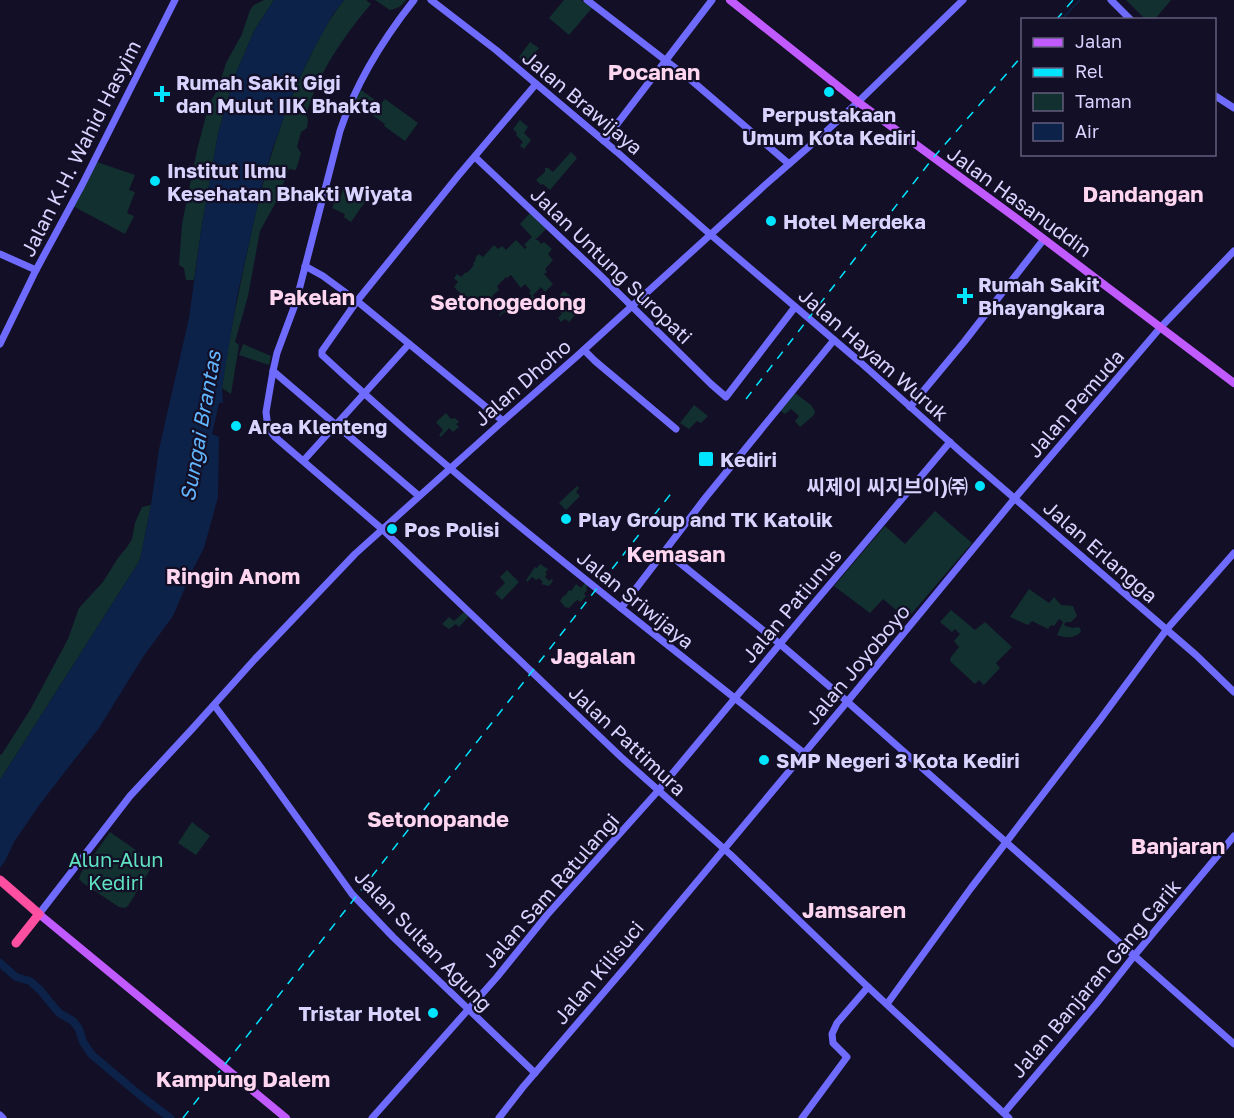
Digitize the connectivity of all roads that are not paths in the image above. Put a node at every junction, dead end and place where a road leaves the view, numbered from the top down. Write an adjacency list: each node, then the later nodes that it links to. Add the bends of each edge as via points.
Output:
1 (175, 0): 23 (street, Jalan K.H. Wahid Hasyim)
2 (414, 0): 22 (street, via 347,110)
3 (430, 0): 11 (street, Jalan Brawijaya)
4 (587, 0): 10 (street)
5 (712, 0): 10 (street)
6 (730, 0): 13 (main road, Jalan Hasanuddin)
7 (963, 0): 13 (street, Jalan Dhoho)
8 (1111, 0): 9 (street)
9 (1129, 18)
10 (666, 60): 15 (street); 17 (street)
11 (536, 84): 15 (street, Jalan Brawijaya); 16 (street)
12 (1216, 96): 14 (street)
13 (858, 102): 17 (street, Jalan Dhoho); 19 (main road, Jalan Hasanuddin)
14 (1234, 108)
15 (604, 141): 18 (street, Jalan Brawijaya)
16 (475, 157): 24 (street); 25 (street, Jalan Untung Suropati)
17 (789, 164): 18 (street, Jalan Dhoho)
18 (711, 235): 25 (street, Jalan Dhoho); 26 (street, Jalan Hayam Wuruk)
19 (1044, 239): 27 (main road, Jalan Hasanuddin); 35 (street)
20 (1234, 251): 27 (street, Jalan Pemuda)
21 (0, 254): 23 (street)
22 (305, 266): 24 (street); 32 (street)
23 (36, 270): 29 (street, Jalan K.H. Wahid Hasyim)
24 (357, 302): 30 (street); 34 (street, Jalan Sriwijaya, via 322,353)
25 (632, 307): 26 (street, Jalan Untung Suropati, via 726,397); 31 (street, Jalan Dhoho)
26 (795, 307): 28 (street, Jalan Hayam Wuruk)
27 (1160, 328): 33 (main road, Jalan Hasanuddin); 43 (street, Jalan Pemuda)
28 (834, 340): 35 (street, Jalan Hayam Wuruk); 45 (street)
29 (0, 344)
30 (409, 344): 34 (street); 36 (street)
31 (584, 350): 36 (street, Jalan Dhoho); 38 (street)
32 (273, 371): 37 (street); 40 (street, Jalan Pattimura, via 266,424 275,437)
33 (1234, 384)
34 (364, 393): 37 (street); 41 (street, Jalan Sriwijaya)
35 (910, 407): 39 (street, Jalan Hayam Wuruk)
36 (503, 421): 41 (street, Jalan Dhoho)
37 (336, 425): 40 (street); 42 (street)
38 (676, 429)
39 (950, 442): 43 (street, Jalan Hayam Wuruk); 49 (street, Jalan Patiunus)
40 (304, 460): 44 (street, Jalan Pattimura)
41 (449, 468): 42 (street, Jalan Dhoho); 47 (street, Jalan Sriwijaya)
42 (419, 496): 44 (street, Jalan Dhoho)
43 (1015, 498): 48 (street, Jalan Erlangga); 52 (street, Jalan Joyoboyo)
44 (381, 529): 53 (street, Jalan Dhoho); 55 (street, Jalan Pattimura)
45 (665, 551): 47 (street); 49 (street)
46 (1234, 553): 48 (street)
47 (621, 608): 51 (street, Jalan Sriwijaya)
48 (1167, 629): 50 (street, Jalan Erlangga); 57 (street)
49 (780, 644): 51 (street, Jalan Patiunus); 52 (street)
50 (1234, 693)
51 (734, 698): 54 (street, Jalan Sriwijaya); 55 (street, Jalan Patiunus)
52 (847, 702): 54 (street, Jalan Joyoboyo); 57 (street)
53 (213, 705): 60 (street, Jalan Dhoho, via 120,808); 65 (street, Jalan Sultan Agung, via 359,902)
54 (804, 753): 58 (street, Jalan Joyoboyo)
55 (658, 790): 58 (street, Jalan Pattimura); 65 (street, Jalan Sam Ratulangi)
56 (1234, 836): 62 (street, Jalan Banjaran Gang Carik)
57 (1006, 843): 62 (street); 64 (street)
58 (723, 849): 63 (street, Jalan Pattimura); 67 (street, Jalan Kilisuci)
59 (3, 883): 60 (highway)
60 (39, 914): 61 (highway); 69 (main road)
61 (16, 943)
62 (1134, 956): 66 (street); 68 (street, Jalan Banjaran Gang Carik)
63 (868, 987): 64 (street, Jalan Pattimura); 72 (street, via 832,1032 833,1043 847,1057)
64 (887, 1004): 68 (street, Jalan Pattimura)
65 (468, 1009): 67 (street, Jalan Sultan Agung); 70 (street, Jalan Sam Ratulangi)
66 (1234, 1044)
67 (535, 1073): 71 (street, Jalan Kilisuci)
68 (1007, 1115)
69 (286, 1118)
70 (372, 1118)
71 (499, 1118)
72 (802, 1118)

